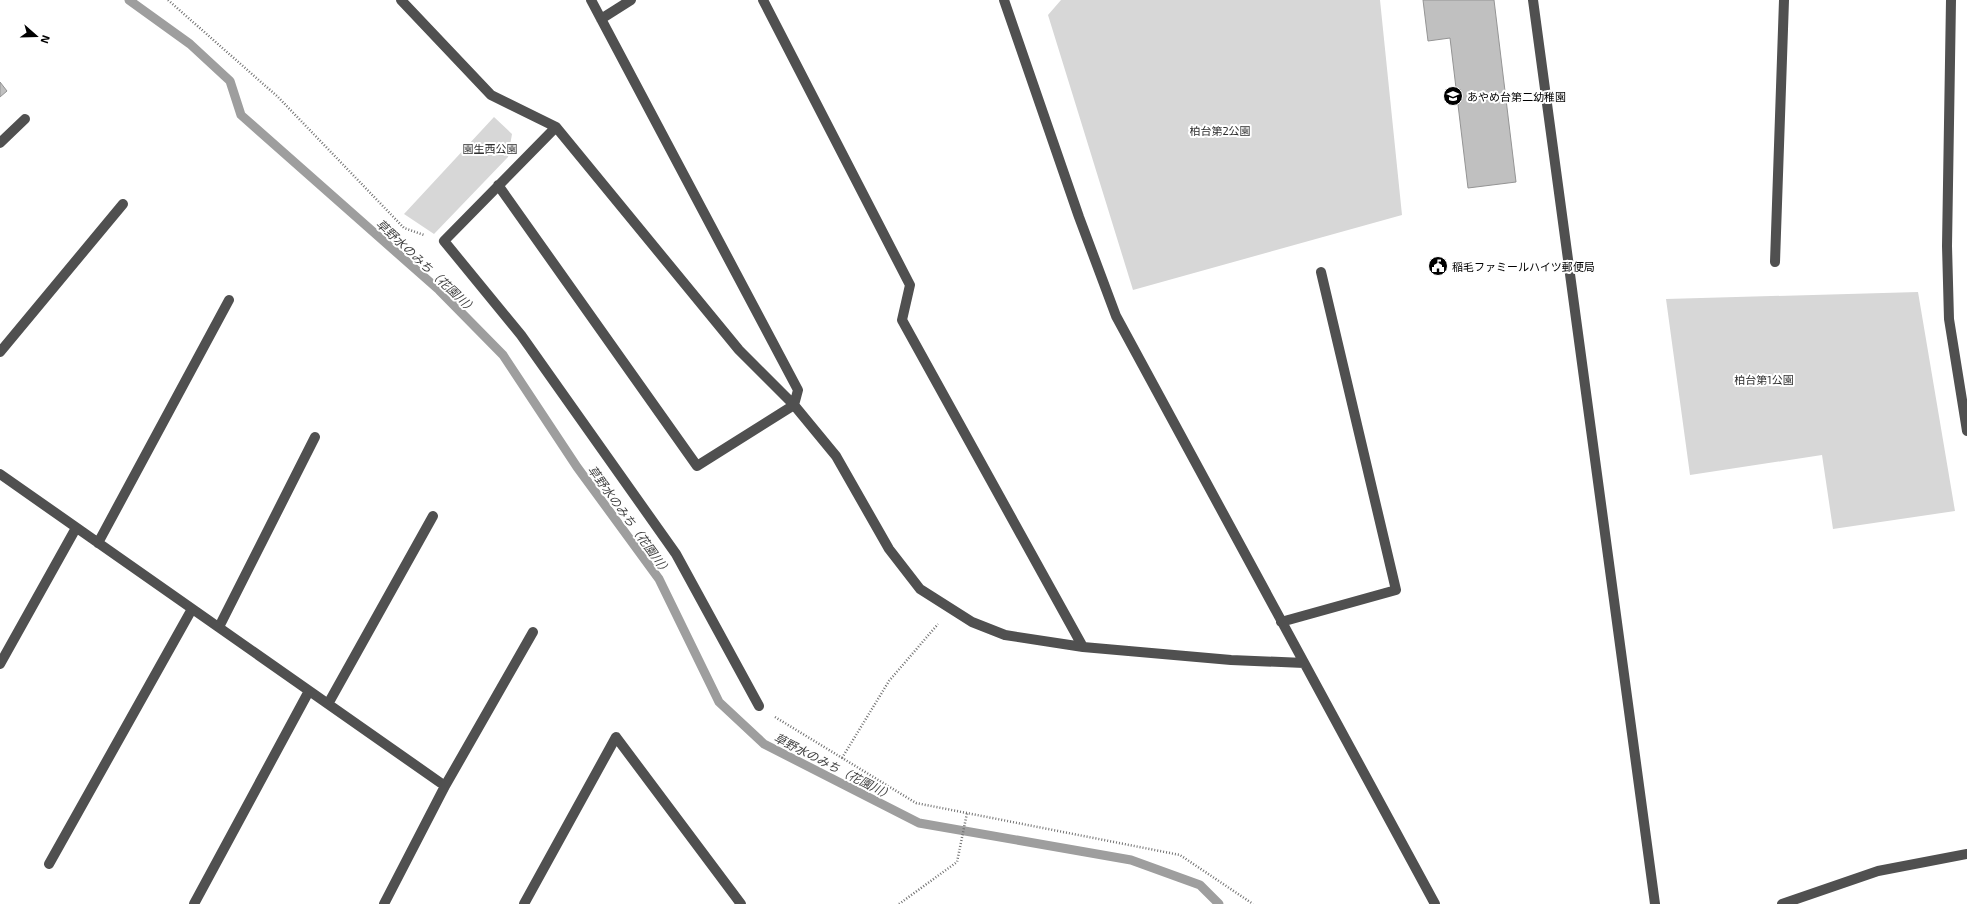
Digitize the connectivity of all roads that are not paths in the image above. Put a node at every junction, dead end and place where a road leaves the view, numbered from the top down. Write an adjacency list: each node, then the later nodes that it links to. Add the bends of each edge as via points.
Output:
1 (401, 0): 11 (street, via 491,96)
2 (591, 0): 9 (street)
3 (631, 0): 9 (street)
4 (763, 0): 30 (street, via 910,285 902,320)
5 (1004, 0): 27 (street, via 1116,316)
6 (1534, 0): 44 (street)
7 (1784, 0): 15 (street)
8 (1951, 0): 20 (street, via 1947,246 1949,319)
9 (601, 19): 19 (street, via 798,390)
10 (25, 119): 12 (street)
11 (556, 127): 13 (street); 19 (street, via 739,350)
12 (0, 143)
13 (498, 186): 19 (street, via 697,466); 35 (street, via 444,241 521,335 676,554)
14 (123, 204): 18 (street)
15 (1775, 262)
16 (1321, 272): 27 (street, via 1396,590)
17 (229, 300): 25 (street)
18 (0, 352)
19 (794, 405): 30 (street, via 836,456 889,549 920,590 972,622 1005,635)
20 (1967, 431)
21 (315, 437): 28 (street)
22 (0, 474): 24 (street)
23 (433, 516): 34 (street)
24 (76, 528): 25 (street); 32 (street)
25 (98, 543): 26 (street)
26 (192, 608): 28 (street); 38 (street)
27 (1281, 622): 31 (street)
28 (219, 628): 33 (street)
29 (534, 632): 36 (street)
30 (1083, 647): 31 (street, via 1231,660)
31 (1304, 663): 43 (street)
32 (0, 664)
33 (309, 691): 34 (street); 39 (street)
34 (328, 704): 36 (street)
35 (759, 706)
36 (445, 786): 40 (street)
37 (1967, 854): 45 (street, via 1878,870)
38 (49, 864)
39 (194, 904)
40 (384, 904)
41 (524, 904): 42 (street, via 616,737)
42 (741, 904)
43 (1434, 904)
44 (1655, 904)
45 (1782, 904)

